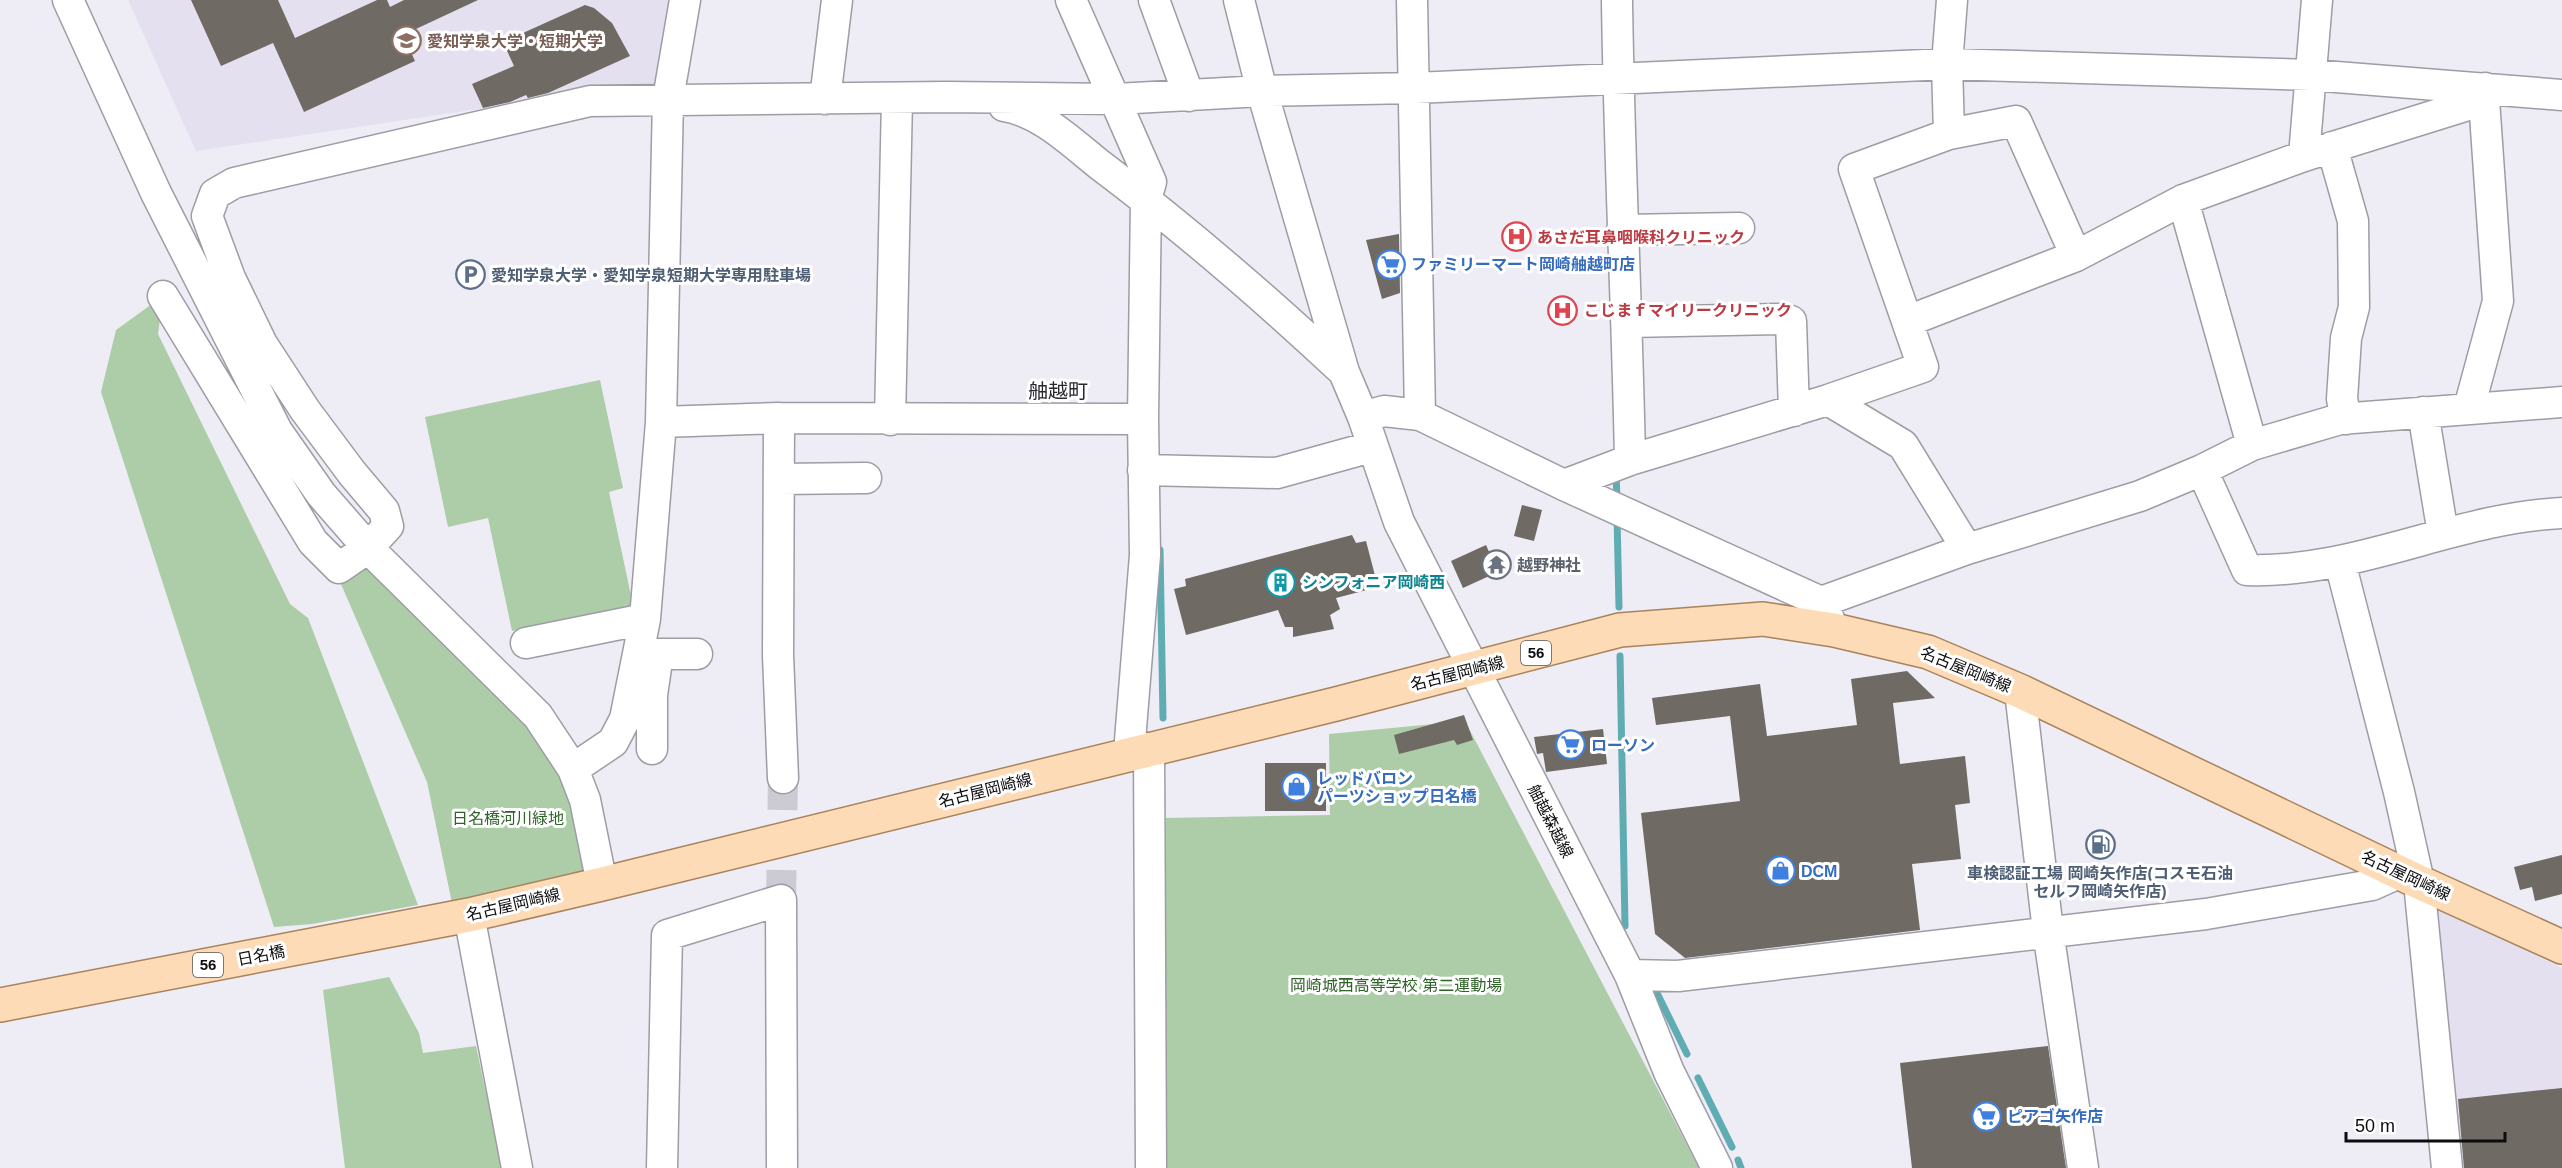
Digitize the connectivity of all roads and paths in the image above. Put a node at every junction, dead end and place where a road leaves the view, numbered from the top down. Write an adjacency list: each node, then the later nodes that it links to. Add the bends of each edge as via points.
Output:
1 (68, 0): 59 (street, via 156,193 277,431 321,494)
2 (685, 0): 21 (street)
3 (837, 0): 22 (street)
4 (1071, 0): 24 (street)
5 (1154, 0): 19 (street)
6 (1239, 0): 16 (street, 舳越森越線)
7 (1412, 0): 15 (street)
8 (1617, 0): 9 (street); 14 (street)
9 (1633, 0)
10 (1952, 0): 12 (street)
11 (2317, 0): 13 (street)
12 (1947, 64): 13 (street); 14 (street); 25 (street)
13 (2311, 75): 17 (street); 26 (street)
14 (1618, 79): 15 (street); 30 (street)
15 (1415, 88): 16 (street); 41 (street)
16 (1262, 91): 19 (street); 35 (street, 舳越森越線)
17 (2485, 94): 18 (street); 26 (street); 38 (street, via 2498,301)
18 (2562, 95)
19 (1189, 96): 24 (street)
20 (946, 97): 23 (street); 24 (street); 27 (street, via 1011,107 1041,119)
21 (668, 99): 22 (street); 47 (street); 59 (street, via 590,101 234,183 215,194 207,216 230,278 262,344 305,410 384,511 388,526)
22 (825, 99): 23 (street)
23 (897, 99): 46 (street)
24 (1116, 99): 27 (street, via 1151,182)
25 (1949, 134): 31 (street, via 2016,121); 34 (street, via 1854,169)
26 (2318, 152): 28 (street); 45 (street, via 2353,220 2354,307 2346,338 2342,399)
27 (1146, 200): 35 (street, via 1287,318); 44 (street)
28 (2184, 200): 31 (street); 48 (street)
29 (1739, 228): 30 (street)
30 (1622, 230): 33 (street)
31 (2076, 256): 34 (street)
32 (163, 296): 59 (street, via 313,542 339,568)
33 (1628, 321): 39 (street, via 1791,321); 50 (street)
34 (1908, 321): 36 (street, via 1923,367)
35 (1344, 372): 42 (street, 舳越森越線)
36 (1828, 400): 39 (street); 60 (street, via 1903,445)
37 (2562, 402): 38 (street)
38 (2469, 408): 40 (street)
39 (1794, 411): 50 (street)
40 (2423, 412): 45 (street); 58 (street)
41 (1420, 415): 42 (street, via 1384,411); 55 (street)
42 (1363, 417): 49 (street, 舳越森越線)
43 (779, 418): 46 (street); 47 (street); 54 (street)
44 (1143, 419): 46 (street); 51 (street)
45 (2346, 419): 48 (street)
46 (890, 420)
47 (662, 422): 63 (street)
48 (2252, 445): 52 (street)
49 (1371, 447): 51 (street, via 1277,473); 66 (street, 舳越森越線, via 1399,522)
50 (1621, 464): 55 (street); 56 (street)
51 (1143, 470): 69 (street)
52 (2202, 470): 60 (street, via 2140,496); 61 (street, via 2247,570)
53 (866, 478): 54 (street)
54 (780, 479): 71 (street, via 778,655)
55 (1564, 486): 56 (street)
56 (1620, 512): 62 (street)
57 (2562, 513): 58 (street)
58 (2443, 534): 61 (street)
59 (368, 548): 70 (street, via 538,717)
60 (1967, 549): 62 (street)
61 (2340, 562): 72 (street, via 2399,792)
62 (1828, 616): 66 (main road, 名古屋岡崎線 / 56, via 1620,630); 67 (main road, 名古屋岡崎線 / 56, via 1929,652)
63 (648, 636): 64 (street); 65 (street); 68 (street); 70 (street, via 625,719 613,742)
64 (526, 644)
65 (697, 654)
66 (1473, 667): 69 (main road, 名古屋岡崎線 / 56); 78 (street, 舳越森越線)
67 (2020, 691): 72 (main road, 名古屋岡崎線 / 56); 76 (street)
68 (652, 749)
69 (1139, 751): 73 (main road, 名古屋岡崎線 / 56); 83 (street)
70 (573, 769): 73 (street, via 585,800)
71 (783, 778)
72 (2410, 877): 76 (street, via 2206,914); 77 (main road, 名古屋岡崎線 / 56); 86 (street)
73 (602, 884): 74 (main road, 名古屋岡崎線 / 56)
74 (469, 915): 75 (main road, 名古屋岡崎線 / 56); 80 (street)
75 (416, 924): 79 (main road, 日名橋 / 56)
76 (2048, 931): 78 (street, via 1678,976); 85 (street)
77 (2562, 947)
78 (1630, 975): 84 (street, 舳越森越線, via 1670,1072)
79 (0, 1005)
80 (517, 1168)
81 (662, 1168): 82 (street, via 667,935 781,900)
82 (782, 1168)
83 (1151, 1168)
84 (1717, 1168)
85 (2083, 1168)
86 (2447, 1168)

